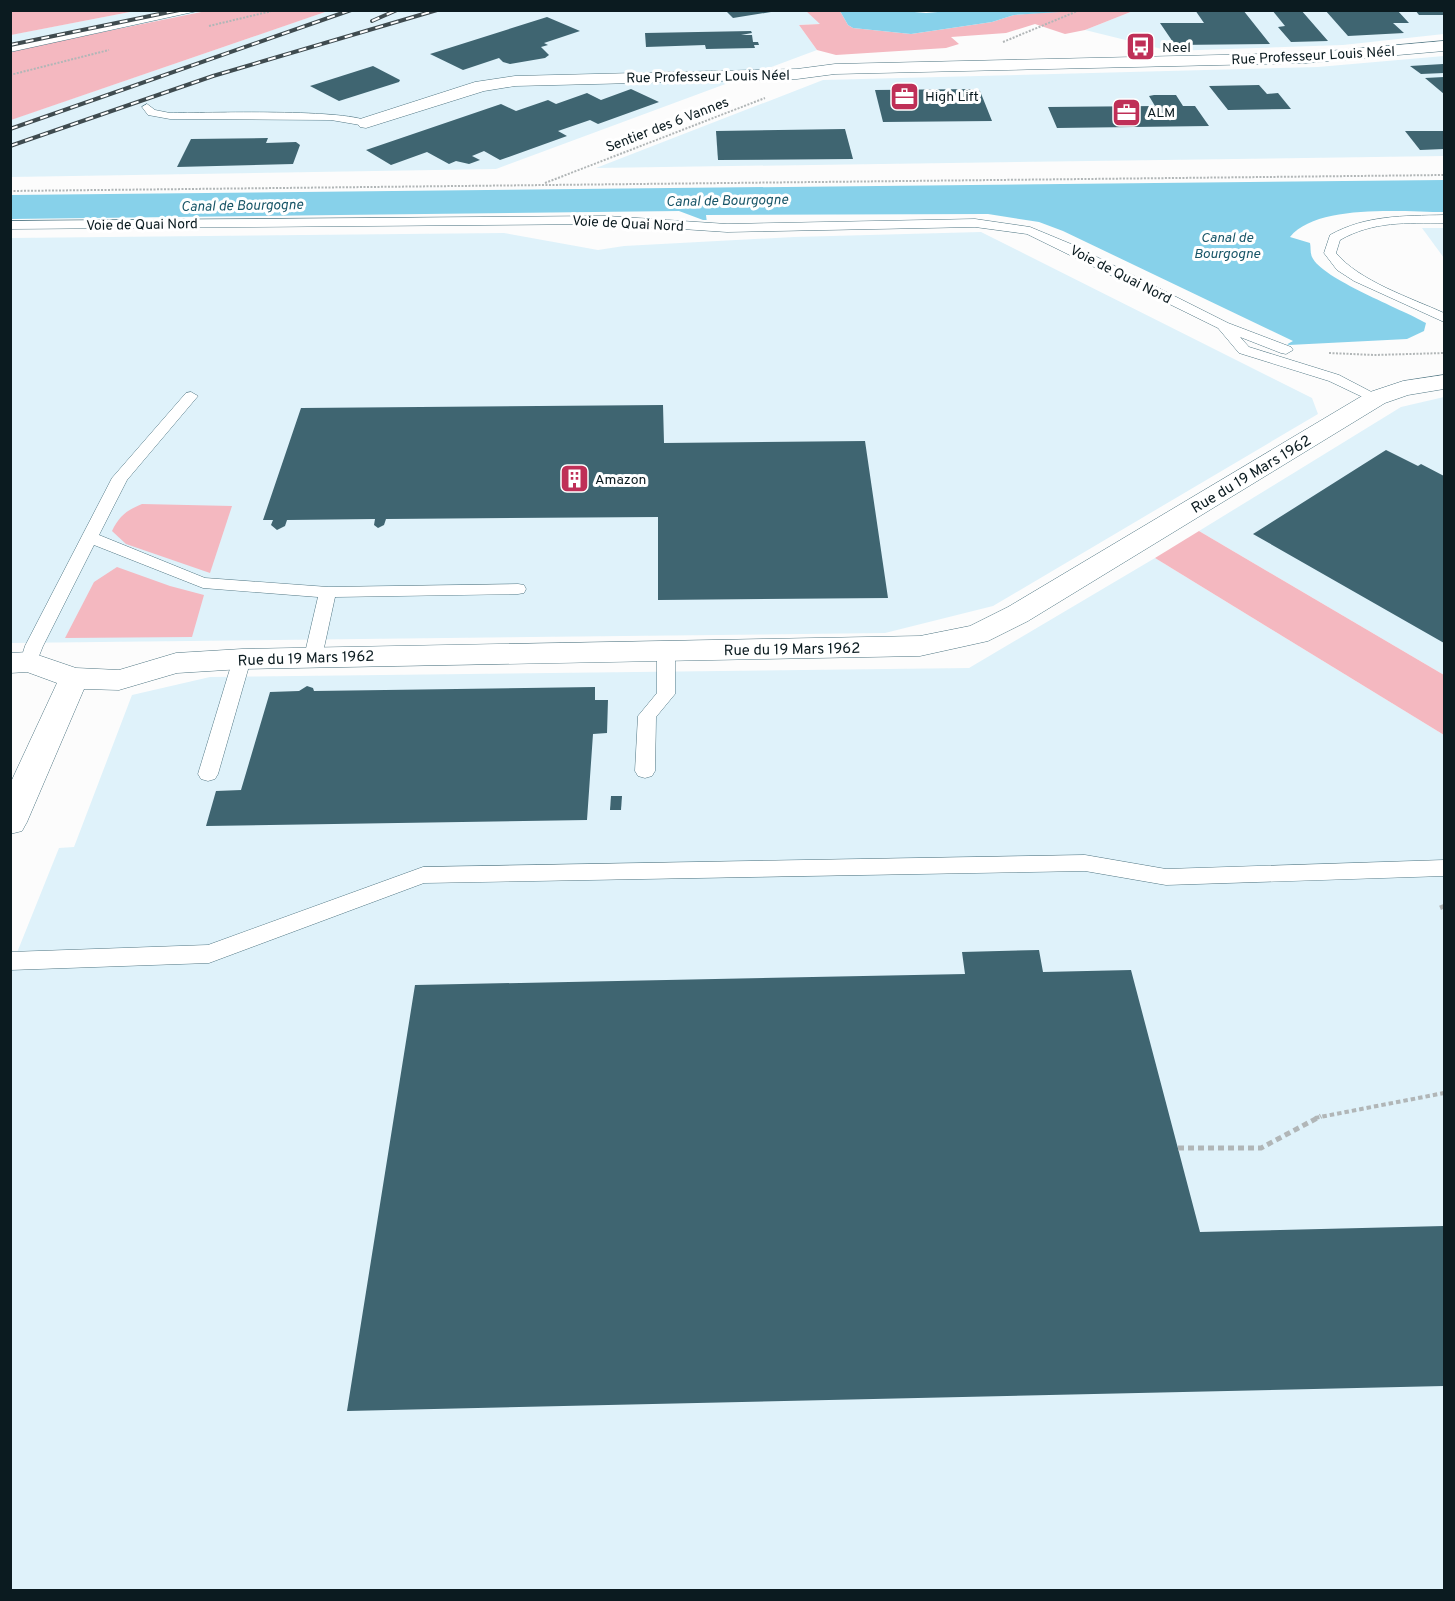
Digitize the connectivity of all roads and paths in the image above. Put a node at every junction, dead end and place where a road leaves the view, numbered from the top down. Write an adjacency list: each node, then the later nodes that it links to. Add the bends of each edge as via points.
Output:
1 (198, 10): 3 (lane)
2 (1444, 46): 4 (street, Rue Professeur Louis Néel, via 1317,57)
3 (10, 49)
4 (1180, 61): 5 (street, Rue Professeur Louis Néel); 5 (street, Rue Professeur Louis Néel, via 1099,46 1059,57)
5 (1056, 63): 8 (street, Rue Professeur Louis Néel, via 515,81 481,86)
6 (770, 96): 10 (path, Sentier des 6 Vannes)
7 (147, 107): 8 (lane, via 152,113 170,116 331,117)
8 (366, 123)
9 (1444, 176): 10 (path)
10 (540, 185): 11 (path)
11 (10, 190)
12 (1444, 219): 14 (lane, via 1378,220 1350,227 1334,238 1330,253 1341,267 1359,278)
13 (10, 225): 15 (lane, Voie de Quai Nord, via 607,220 727,228 975,223 1030,231)
14 (1444, 318)
15 (1223, 325): 16 (lane, Voie de Quai Nord); 20 (lane, Voie de Quai Nord, via 1244,350 1334,378)
16 (1286, 350): 17 (path, via 1374,355)
17 (1444, 353)
18 (1444, 382): 20 (street, Rue du 19 Mars 1962, via 1403,388)
19 (191, 396): 21 (lane, via 120,478)
20 (1376, 398): 24 (street, Rue du 19 Mars 1962, via 1018,614 978,634 920,646)
21 (91, 538): 23 (lane, via 203,583); 27 (lane, via 34,646)
22 (518, 589): 23 (lane)
23 (328, 592): 25 (lane)
24 (666, 651): 25 (street, Rue du 19 Mars 1962); 29 (lane, via 666,694 647,716)
25 (313, 657): 26 (street, Rue du 19 Mars 1962)
26 (242, 659): 28 (street, Rue du 19 Mars 1962, via 176,663 119,680); 30 (lane)
27 (20, 662): 28 (street, Rue du 19 Mars 1962)
28 (74, 678): 31 (street)
29 (645, 771)
30 (208, 774)
31 (10, 822)
32 (1444, 868): 35 (lane, via 1166,877 1084,863 423,875 209,954)
33 (1441, 905): 34 (path)
34 (1444, 912)
35 (10, 961)
36 (1444, 1093): 37 (path, via 1317,1117 1261,1148)
37 (1178, 1148)

